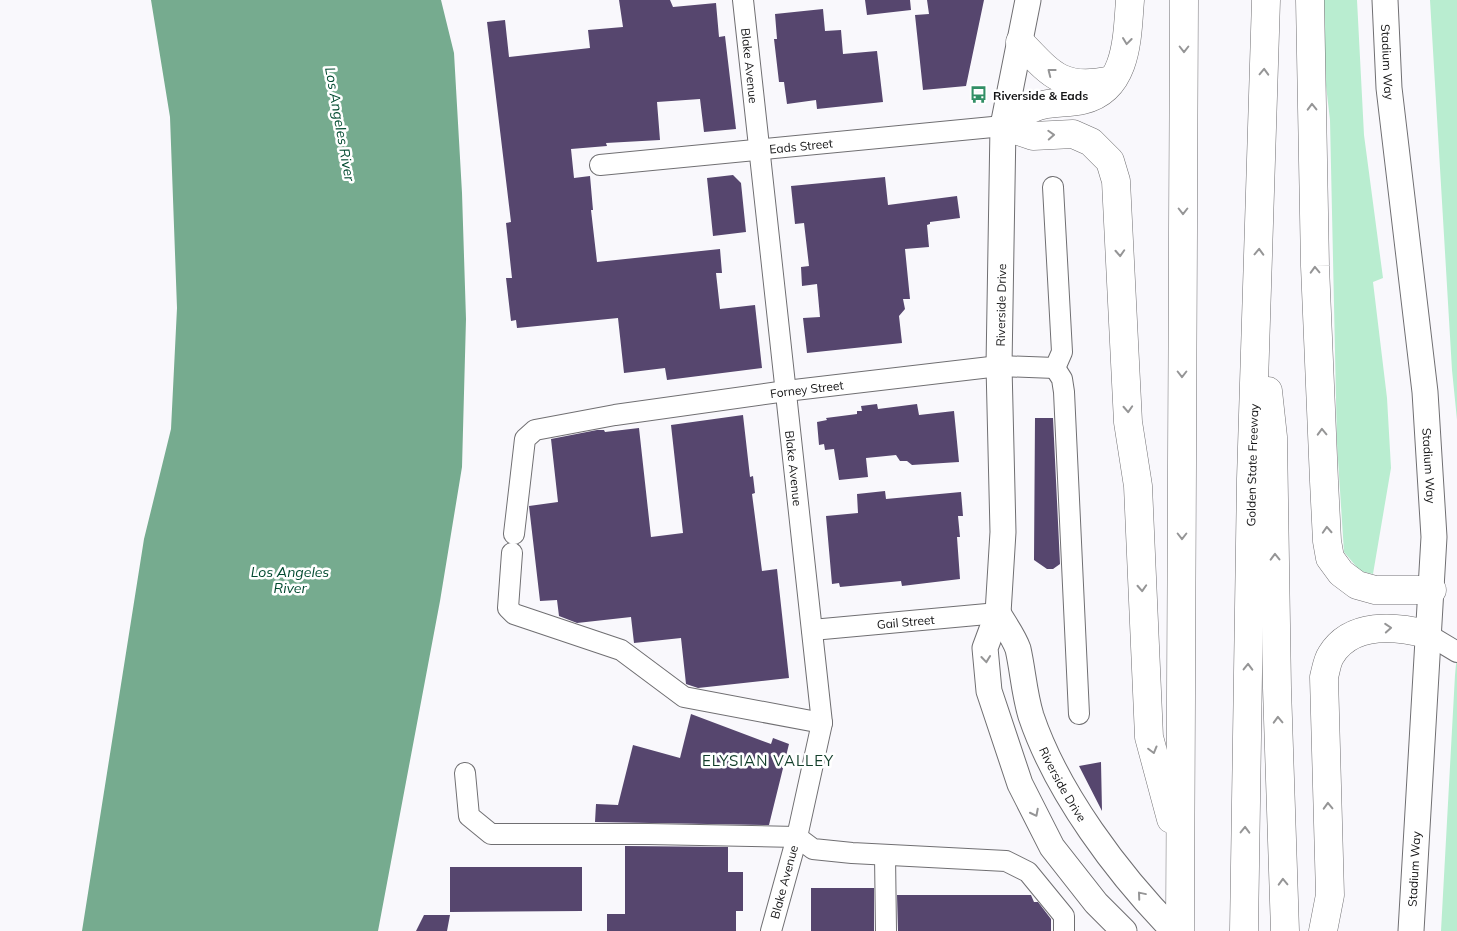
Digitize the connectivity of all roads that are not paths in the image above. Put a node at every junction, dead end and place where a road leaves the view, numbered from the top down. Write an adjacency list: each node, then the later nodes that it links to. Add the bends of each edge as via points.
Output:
1 (743, 0): 11 (street, Blake Avenue)
2 (1028, 0): 8 (main road, Riverside Drive)
3 (1130, 0): 9 (highway, one-way to 9, via 1127,45)
4 (1184, 0): 27 (highway, one-way to 27)
5 (1266, 0): 14 (highway, Golden State Freeway, one-way to 5)
6 (1310, 0): 18 (highway, one-way to 6, via 1375,590 1357,585 1341,573 1330,558 1315,266)
7 (1385, 0): 18 (main road, Stadium Way, via 1389,88 1429,436 1434,537)
8 (1020, 42): 9 (highway, one-way to 8, via 1086,85 1071,83 1057,77); 10 (main road, Riverside Drive)
9 (1113, 79): 10 (highway, via 1102,91 1084,100 1034,107)
10 (1004, 126): 11 (street, Eads Street); 15 (main road, Riverside Drive); 27 (highway, one-way to 27, via 1033,136 1073,134 1091,142 1110,161 1116,181 1128,422 1138,486 1149,737)
11 (759, 151): 12 (street, Eads Street); 17 (street, Blake Avenue)
12 (600, 165)
13 (1053, 187): 16 (street, via 1062,352)
14 (1258, 300): 34 (highway, Golden State Freeway, one-way to 14, via 1251,479); 35 (highway, one-way to 14, via 1273,437)
15 (999, 366): 16 (street, Forney Street); 17 (street, Forney Street); 19 (main road, Riverside Drive, via 1003,532)
16 (1055, 368): 23 (street, via 1062,379 1064,392)
17 (786, 391): 20 (street, Blake Avenue); 24 (street, Forney Street, via 615,415 535,430 524,439 508,608 514,614 622,650 684,697)
18 (1432, 590): 21 (main road, Stadium Way)
19 (998, 613): 20 (street, Gail Street); 29 (main road, Riverside Drive, one-way to 19, via 1123,874 1088,825 1053,766 1032,717 1022,681 1018,648); 33 (main road, Riverside Drive, one-way to 33, via 985,648 990,691 1020,784 1052,847 1096,903)
20 (812, 630): 24 (street, Blake Avenue)
21 (1427, 634): 22 (street); 36 (highway, one-way to 21, via 1330,895 1324,677 1330,656 1350,637 1367,630 1401,628); 37 (main road, Stadium Way)
22 (1457, 652)
23 (1079, 714)
24 (822, 723): 26 (street, Blake Avenue)
25 (464, 772): 26 (street, via 469,816 491,834)
26 (797, 836): 28 (street, via 813,849); 30 (street, Blake Avenue)
27 (1180, 854): 29 (highway)
28 (885, 855): 31 (street); 32 (street, via 1006,861 1028,872 1064,916)
29 (1178, 924)
30 (771, 931)
31 (886, 931)
32 (1064, 931)
33 (1124, 931)
34 (1244, 931)
35 (1285, 931)
36 (1323, 931)
37 (1411, 931)

